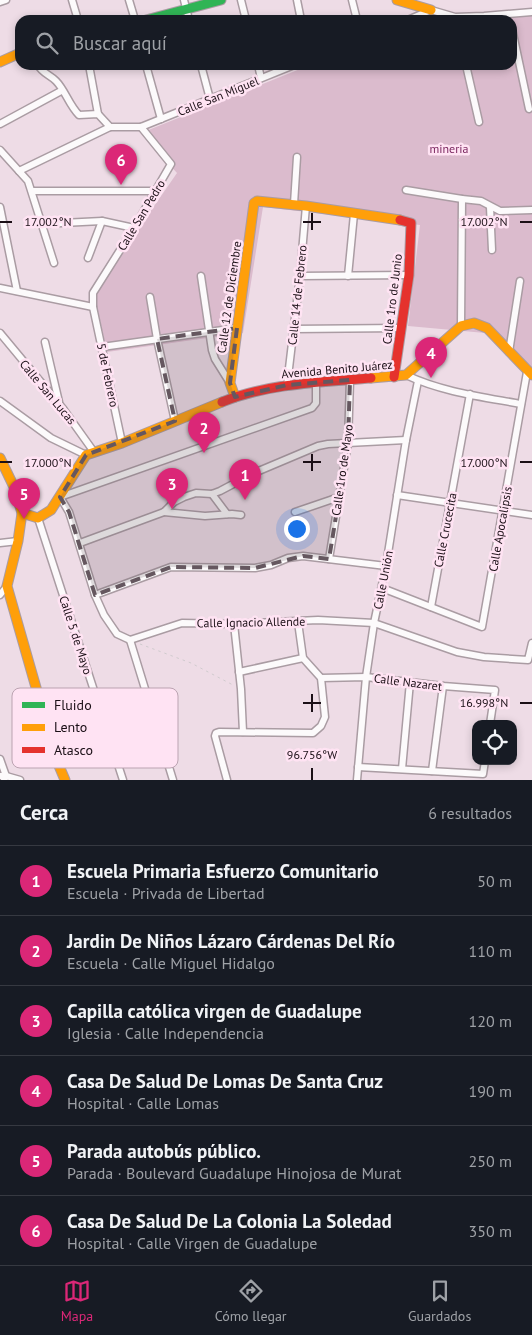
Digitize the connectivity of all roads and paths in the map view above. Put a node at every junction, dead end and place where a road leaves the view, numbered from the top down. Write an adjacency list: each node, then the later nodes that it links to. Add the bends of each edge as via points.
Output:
1 (6, 0): 9 (street)
2 (72, 0): 14 (street)
3 (129, 0): 15 (street)
4 (222, 0): 11 (street)
5 (241, 0): 17 (street)
6 (296, 0): 18 (street)
7 (352, 0): 19 (street)
8 (397, 0): 10 (street)
9 (0, 2)
10 (418, 3): 12 (street)
11 (185, 5): 16 (street)
12 (431, 10): 20 (street); 21 (street)
13 (532, 12): 22 (street)
14 (76, 15)
15 (133, 15)
16 (159, 15)
17 (245, 15)
18 (300, 15)
19 (356, 15)
20 (420, 15)
21 (446, 15)
22 (517, 15)
23 (517, 53): 36 (street)
24 (15, 55): 25 (street)
25 (0, 62)
26 (40, 70): 34 (street, via 57,82)
27 (90, 70): 37 (street)
28 (147, 70): 38 (street)
29 (202, 70): 35 (street)
30 (259, 70): 33 (street)
31 (281, 70): 33 (street, Calle San Miguel)
32 (467, 70): 39 (street)
33 (261, 78): 35 (street, Calle San Miguel)
34 (61, 91): 37 (street, via 79,115); 40 (street)
35 (210, 99): 38 (street, Calle San Miguel)
36 (529, 109)
37 (98, 114): 41 (street)
38 (161, 119): 42 (street, Calle San Miguel)
39 (479, 122)
40 (0, 124)
41 (110, 126): 42 (street); 45 (street)
42 (141, 127): 48 (street, Calle San Pedro, via 171,164)
43 (0, 150): 45 (street)
44 (297, 157): 50 (street)
45 (19, 171): 47 (street)
46 (406, 190): 49 (street)
47 (32, 191): 48 (street); 57 (street)
48 (156, 191): 58 (street, Calle San Pedro)
49 (462, 200): 52 (street, via 481,201); 71 (street)
50 (294, 204): 51 (street); 72 (street, Calle 12 de Diciembre, via 254,203)
51 (306, 206): 55 (street); 64 (street, Calle 14 de Febrero)
52 (490, 206): 54 (street, via 500,211); 59 (street)
53 (0, 208): 68 (street)
54 (532, 210)
55 (354, 214): 62 (street, Calle 1ro de Junio, via 411,223); 65 (street)
56 (102, 221): 57 (street); 58 (street); 60 (street)
57 (42, 224): 61 (street)
58 (134, 228): 70 (street, Calle San Pedro, via 92,293)
59 (492, 250)
60 (88, 258)
61 (54, 263)
62 (409, 275): 65 (street); 73 (street, Calle 1ro de Junio)
63 (201, 276): 75 (street)
64 (300, 276): 65 (street); 74 (street, Calle 14 de Febrero)
65 (348, 276)
66 (520, 281): 80 (street)
67 (0, 288): 68 (street)
68 (17, 291): 70 (street)
69 (150, 296): 77 (street)
70 (93, 307): 79 (street, 5 de Febrero)
71 (461, 326): 80 (street, via 474,323 488,328); 82 (street, Avenida Benito Juárez)
72 (237, 328): 75 (street); 87 (street, Calle 12 de Diciembre)
73 (401, 328): 74 (street); 83 (street, Calle 1ro de Junio)
74 (293, 330): 88 (street, Calle 14 de Febrero)
75 (208, 332): 77 (street); 87 (street, via 215,359)
76 (0, 333): 92 (street, Calle San Lucas)
77 (157, 339): 79 (street); 94 (street)
78 (45, 342): 92 (street)
79 (102, 347): 96 (street, 5 de Febrero)
80 (509, 352): 81 (street)
81 (530, 374): 93 (street, Calle Apocalipsis)
82 (406, 375): 83 (street, Avenida Benito Juárez); 85 (street)
83 (394, 378): 84 (street, Avenida Benito Juárez)
84 (350, 380): 86 (street, Avenida Benito Juárez); 97 (street, Calle 1ro de Mayo)
85 (418, 381): 89 (street); 95 (street, Calle Unión)
86 (316, 382): 88 (street, Avenida Benito Juárez); 104 (street, via 316,404 312,408)
87 (230, 383): 90 (street, Calle 12 de Diciembre)
88 (288, 385): 90 (street, Avenida Benito Juárez)
89 (470, 394): 93 (street); 106 (street, Calle Crucecita)
90 (235, 398): 94 (street, Avenida Benito Juárez)
91 (0, 401): 98 (street, via 51,438)
92 (60, 404): 98 (street, Calle San Lucas, via 78,428)
93 (521, 404): 107 (street, Calle Apocalipsis)
94 (175, 421): 96 (street, Avenida Benito Juárez)
95 (406, 440): 97 (street); 103 (street, Calle Unión)
96 (122, 443): 98 (street, Avenida Benito Juárez)
97 (348, 443): 102 (street, via 318,446); 105 (street, Calle 1ro de Mayo)
98 (90, 454): 104 (street)
99 (0, 458): 101 (street)
100 (0, 470): 101 (street)
101 (14, 488): 110 (street)
102 (212, 494): 108 (street, via 196,493 184,497); 111 (street)
103 (397, 495): 106 (street); 119 (street, Calle Unión)
104 (60, 497): 114 (street, via 51,510); 117 (street)
105 (339, 497): 109 (street); 118 (street, Calle 1ro de Mayo)
106 (451, 503): 107 (street); 124 (street, Calle Crucecita)
107 (503, 511): 113 (street); 124 (street, Calle Apocalipsis, via 482,627)
108 (164, 512): 111 (street, via 205,516); 117 (street)
109 (296, 512)
110 (22, 513): 114 (street); 115 (street)
111 (227, 514): 112 (street)
112 (241, 515)
113 (532, 515)
114 (38, 518): 137 (street, Calle 5 de Mayo)
115 (18, 541): 116 (street); 120 (street)
116 (0, 543)
117 (80, 544): 123 (street)
118 (329, 559): 119 (street); 123 (street, via 303,556 255,568 171,567)
119 (386, 566): 121 (street, Calle Unión)
120 (7, 586): 122 (street); 136 (street)
121 (382, 588): 124 (street); 126 (street, Calle Unión)
122 (0, 595)
123 (95, 595): 128 (street, via 117,634)
124 (431, 607)
125 (298, 622): 126 (street, Calle Ignacio Allende); 127 (street, Calle Ignacio Allende); 130 (street)
126 (374, 623): 129 (street, Calle Ignacio Allende, via 457,652 484,657 528,660); 132 (street, Calle Unión)
127 (234, 624): 128 (street, Calle Ignacio Allende, via 182,623); 131 (street)
128 (130, 640): 138 (street); 139 (path, via 191,663)
129 (532, 647)
130 (302, 658): 131 (street); 133 (street)
131 (239, 672): 139 (street)
132 (366, 677): 133 (street, Calle Nazaret); 134 (street, Calle Nazaret); 144 (street, Calle Unión)
133 (321, 678): 141 (street, via 325,717 313,734)
134 (410, 682): 135 (street, Calle Nazaret); 148 (street)
135 (443, 686): 140 (street, Calle Nazaret, via 495,690); 149 (street)
136 (36, 688)
137 (93, 688)
138 (145, 688)
139 (241, 689): 141 (street)
140 (491, 720)
141 (243, 732): 155 (street, via 216,733)
142 (0, 759): 150 (street)
143 (484, 765): 149 (street, via 483,774)
144 (358, 766): 148 (street); 156 (street, Calle Unión)
145 (60, 768): 152 (street)
146 (119, 768): 153 (street, Calle 5 de Mayo)
147 (169, 768): 154 (street)
148 (402, 769): 149 (street)
149 (432, 771)
150 (3, 777): 151 (street)
151 (20, 780)
152 (65, 780)
153 (123, 780)
154 (173, 780)
155 (227, 780)
156 (357, 780)

